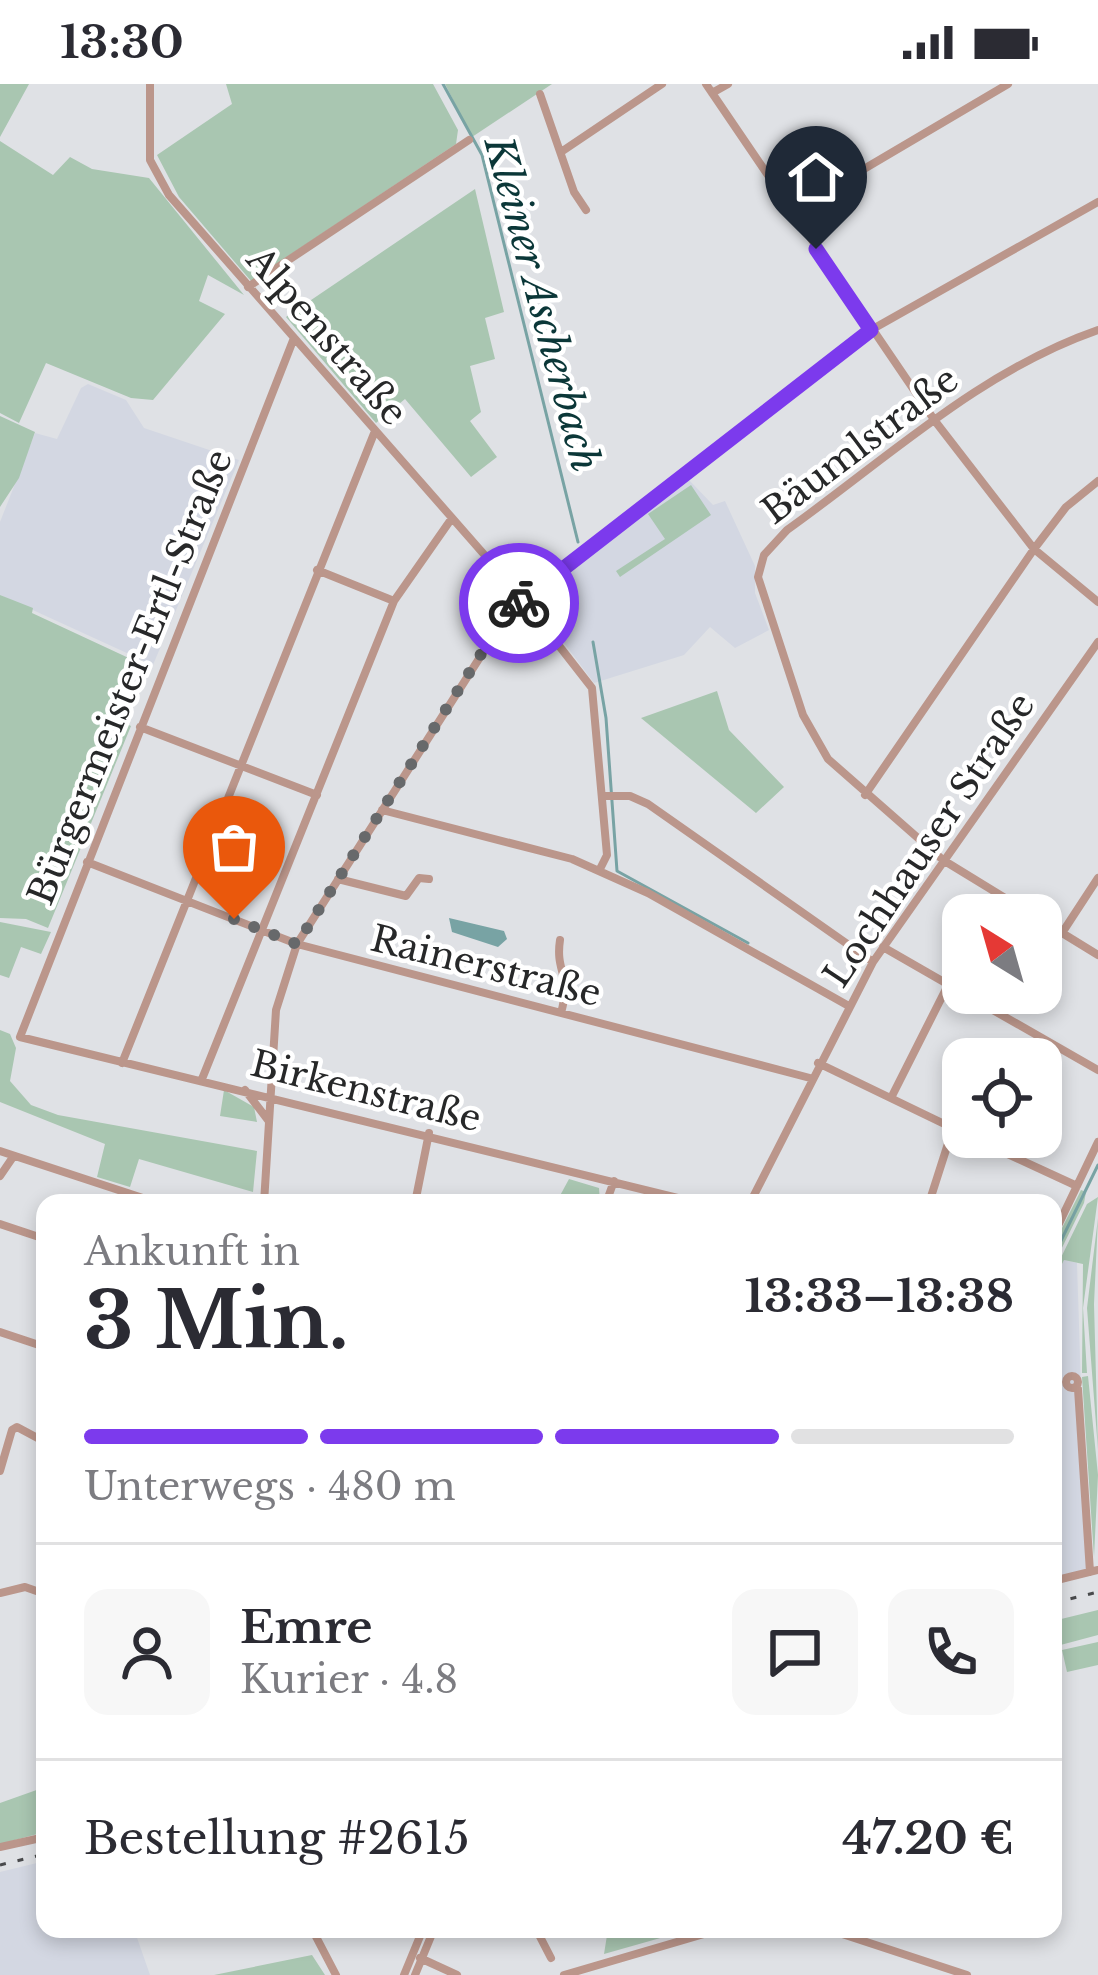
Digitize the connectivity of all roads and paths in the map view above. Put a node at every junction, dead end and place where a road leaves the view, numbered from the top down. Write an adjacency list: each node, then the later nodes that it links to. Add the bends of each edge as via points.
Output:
1 (150, 84): 12 (street, Alpenstraße, via 154,171)
2 (662, 84): 8 (street)
3 (728, 84): 5 (street)
4 (1008, 84): 11 (street)
5 (709, 89): 11 (street)
6 (540, 94): 8 (street)
7 (469, 140): 12 (street)
8 (560, 152): 10 (street)
9 (1098, 202): 13 (street)
10 (586, 210)
11 (791, 212): 13 (street)
12 (248, 287): 15 (street, Alpenstraße)
13 (871, 330): 16 (street); 22 (street)
14 (1098, 330): 16 (street, Bäumlstraße, via 1020,363)
15 (294, 338): 17 (street, Alpenstraße); 26 (street, Bürgermeister-Ertl-Straße)
16 (935, 421): 20 (street); 28 (street, Bäumlstraße, via 787,530 764,556 758,578 814,740)
17 (375, 431): 19 (street, Alpenstraße); 21 (street)
18 (1098, 481): 20 (street)
19 (452, 518): 22 (street, Alpenstraße); 23 (street)
20 (1034, 549): 24 (street); 28 (street)
21 (317, 570): 23 (street); 27 (street)
22 (523, 598): 30 (street, Alpenstraße, via 592,688); 31 (street)
23 (394, 601): 29 (street)
24 (1098, 602)
25 (1098, 642): 32 (street, Lochhauser Straße)
26 (140, 727): 27 (street); 33 (street, Bürgermeister-Ertl-Straße)
27 (240, 765): 29 (street); 39 (street)
28 (865, 794): 32 (street, Bäumlstraße)
29 (317, 795): 40 (street)
30 (610, 795): 34 (street, Alpenstraße); 46 (street, via 648,804)
31 (382, 809): 34 (street); 36 (street)
32 (943, 860): 38 (street, Bäumlstraße); 44 (street, Lochhauser Straße)
33 (86, 862): 39 (street, Rainerstraße); 52 (street, Bürgermeister-Ertl-Straße)
34 (599, 871): 49 (street)
35 (1098, 878): 41 (street)
36 (338, 879): 37 (street, via 406,896 419,878); 43 (street)
37 (429, 879)
38 (999, 894)
39 (186, 900): 40 (street, Rainerstraße); 53 (street)
40 (264, 930): 43 (street, Rainerstraße); 57 (street)
41 (1062, 933): 45 (street, Bäumlstraße)
42 (560, 940): 50 (street, via 557,957 569,984)
43 (297, 944): 50 (street, Rainerstraße); 59 (street, via 276,1010)
44 (883, 947): 46 (street, Lochhauser Straße); 47 (street)
45 (1098, 955)
46 (873, 962): 49 (street, Lochhauser Straße)
47 (942, 981)
48 (942, 997): 60 (street)
49 (847, 1005): 54 (street, Lochhauser Straße)
50 (561, 1013): 56 (street, Rainerstraße)
51 (1000, 1014): 55 (street)
52 (20, 1037): 53 (street, Birkenstraße)
53 (122, 1063): 57 (street, Birkenstraße)
54 (818, 1063): 56 (street, Lochhauser Straße); 60 (street)
55 (1098, 1070)
56 (810, 1078): 77 (street, Lochhauser Straße)
57 (202, 1079): 58 (street, Birkenstraße)
58 (244, 1089): 59 (street, Birkenstraße); 61 (street)
59 (270, 1094): 61 (street); 63 (street, Birkenstraße)
60 (891, 1098): 62 (street)
61 (268, 1120): 73 (street)
62 (942, 1123)
63 (429, 1133): 70 (street, Birkenstraße); 74 (street)
64 (1098, 1142): 71 (street)
65 (0, 1151): 66 (street)
66 (13, 1157): 69 (street); 72 (street)
67 (943, 1158): 78 (street)
68 (1017, 1158): 71 (street)
69 (0, 1176)
70 (614, 1181): 75 (street); 76 (street, Birkenstraße)
71 (1077, 1186): 79 (street)
72 (118, 1194)
73 (264, 1194)
74 (418, 1194)
75 (609, 1194)
76 (664, 1194)
77 (753, 1194)
78 (932, 1194)
79 (1062, 1217)
80 (0, 1224): 81 (street)
81 (36, 1236)
82 (0, 1331): 83 (street)
83 (36, 1344)
84 (1078, 1389): 87 (street)
85 (36, 1437): 86 (street, via 12,1430)
86 (0, 1471)
87 (1094, 1570): 88 (street)
88 (1062, 1579)
89 (36, 1591): 90 (street)
90 (0, 1593)
91 (36, 1839): 92 (street)
92 (0, 1847)
93 (317, 1938): 102 (street)
94 (421, 1938): 99 (street)
95 (428, 1938): 99 (street)
96 (541, 1938): 100 (street)
97 (690, 1938): 106 (street)
98 (851, 1938): 101 (street)
99 (417, 1956): 103 (street); 104 (street); 105 (street)
100 (551, 1958)
101 (940, 1971): 107 (street)
102 (336, 1975)
103 (404, 1975)
104 (415, 1975)
105 (457, 1975)
106 (564, 1975)
107 (968, 1975)

